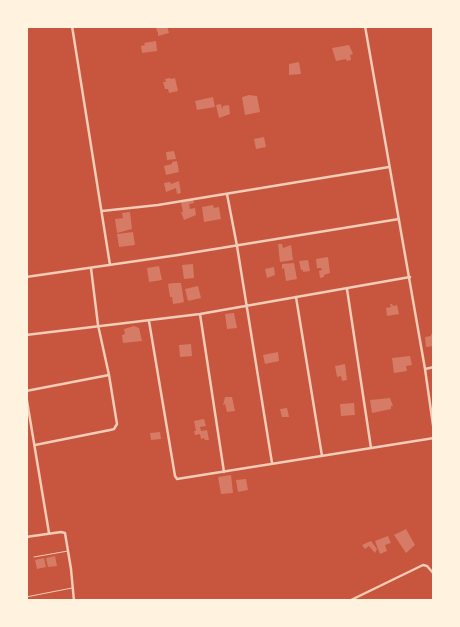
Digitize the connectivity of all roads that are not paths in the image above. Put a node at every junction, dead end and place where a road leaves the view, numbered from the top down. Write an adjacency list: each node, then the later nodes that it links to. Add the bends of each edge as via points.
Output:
1 (72, 26): 5 (street)
2 (364, 26): 3 (street)
3 (390, 167): 4 (street); 6 (street)
4 (228, 194): 5 (street); 7 (street)
5 (102, 211): 8 (street)
6 (399, 219): 7 (street); 11 (street)
7 (237, 246): 8 (street); 14 (street)
8 (110, 265): 9 (street)
9 (91, 268): 10 (street); 17 (street)
10 (26, 277)
11 (410, 277): 12 (street); 20 (street)
12 (347, 288): 13 (street); 27 (street)
13 (296, 297): 14 (street); 28 (street)
14 (247, 305): 15 (street); 29 (street)
15 (200, 314): 16 (street); 30 (street)
16 (149, 321): 17 (street); 30 (street, via 175,476 180,479)
17 (98, 325): 18 (street); 21 (street)
18 (26, 335)
19 (434, 367): 20 (street)
20 (425, 369): 24 (street)
21 (109, 375): 22 (street); 26 (street, via 117,424 114,429)
22 (26, 391)
23 (26, 395): 26 (street)
24 (434, 432)
25 (434, 438): 27 (street)
26 (34, 445): 31 (street)
27 (371, 448): 28 (street)
28 (322, 456): 29 (street)
29 (272, 464): 30 (street)
30 (224, 472)
31 (49, 533): 32 (street); 33 (street, via 65,533)
32 (26, 537)
33 (68, 550): 34 (lane); 36 (street)
34 (34, 557)
35 (434, 574): 39 (street, via 423,566)
36 (73, 588): 37 (lane); 38 (street)
37 (26, 596)
38 (74, 601)
39 (349, 601)

